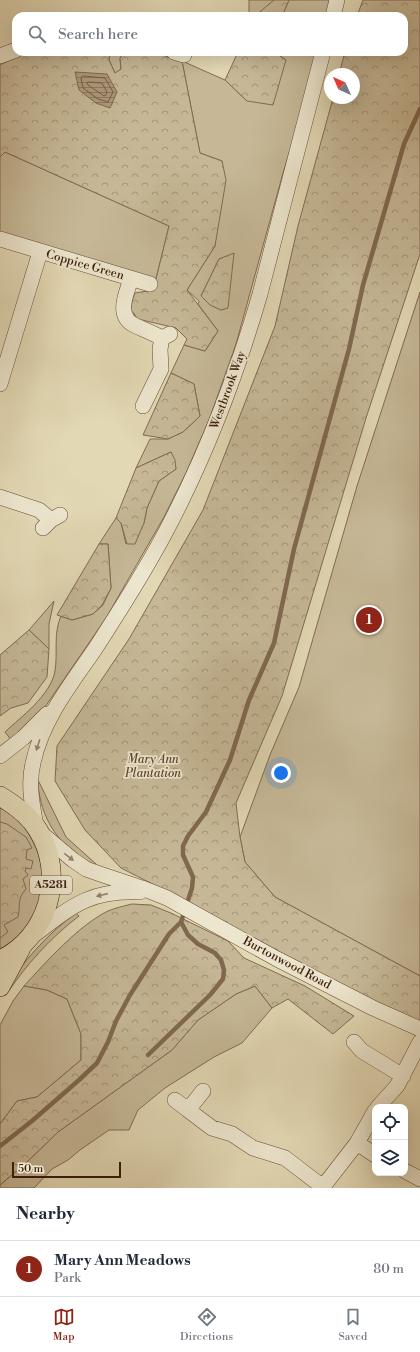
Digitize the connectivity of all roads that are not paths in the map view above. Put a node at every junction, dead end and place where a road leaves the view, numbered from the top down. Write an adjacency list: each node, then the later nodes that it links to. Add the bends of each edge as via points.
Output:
1 (337, 0): 2 (street)
2 (334, 12)
3 (12, 52): 4 (street)
4 (0, 56)
5 (323, 56): 14 (street, Westbrook Way, via 250,327 204,453 164,536)
6 (0, 239): 7 (street, Coppice Green)
7 (40, 252): 8 (street, Coppice Green); 10 (street, Coppice Green)
8 (131, 279): 9 (street, Coppice Green); 11 (street, Coppice Green, via 123,306 125,316 131,324 166,336 160,349 161,370)
9 (150, 284)
10 (0, 384)
11 (143, 406)
12 (0, 497): 13 (street, via 39,510)
13 (51, 521)
14 (62, 698): 15 (street, Westbrook Way, via 23,738); 17 (street, Westbrook Way, one-way to 17, via 40,738 33,762 30,783)
15 (0, 756)
16 (0, 796): 17 (main road, A5281, via 18,806)
17 (38, 829): 18 (street, Burtonwood Road, one-way to 18, via 72,860 86,869); 19 (main road, A5281, via 49,853 52,877 49,900 41,922)
18 (155, 893): 19 (street, Burtonwood Road, one-way to 19, via 116,892 84,900 65,911); 22 (street, Burtonwood Road, via 178,903 277,959)
19 (25, 942): 20 (main road, A5281); 21 (main road, A5281)
20 (0, 960)
21 (0, 987)
22 (420, 1030)
23 (354, 1042): 25 (street, via 362,1051)
24 (420, 1042): 25 (street)
25 (403, 1076): 28 (street, via 393,1092)
26 (203, 1091): 29 (street)
27 (175, 1100): 29 (street)
28 (381, 1104)
29 (188, 1110): 35 (street, via 212,1128 232,1134 253,1148 285,1158)
30 (372, 1116): 31 (street)
31 (357, 1143): 32 (street); 35 (street)
32 (372, 1153)
33 (408, 1173): 34 (street)
34 (420, 1179)
35 (322, 1188)

